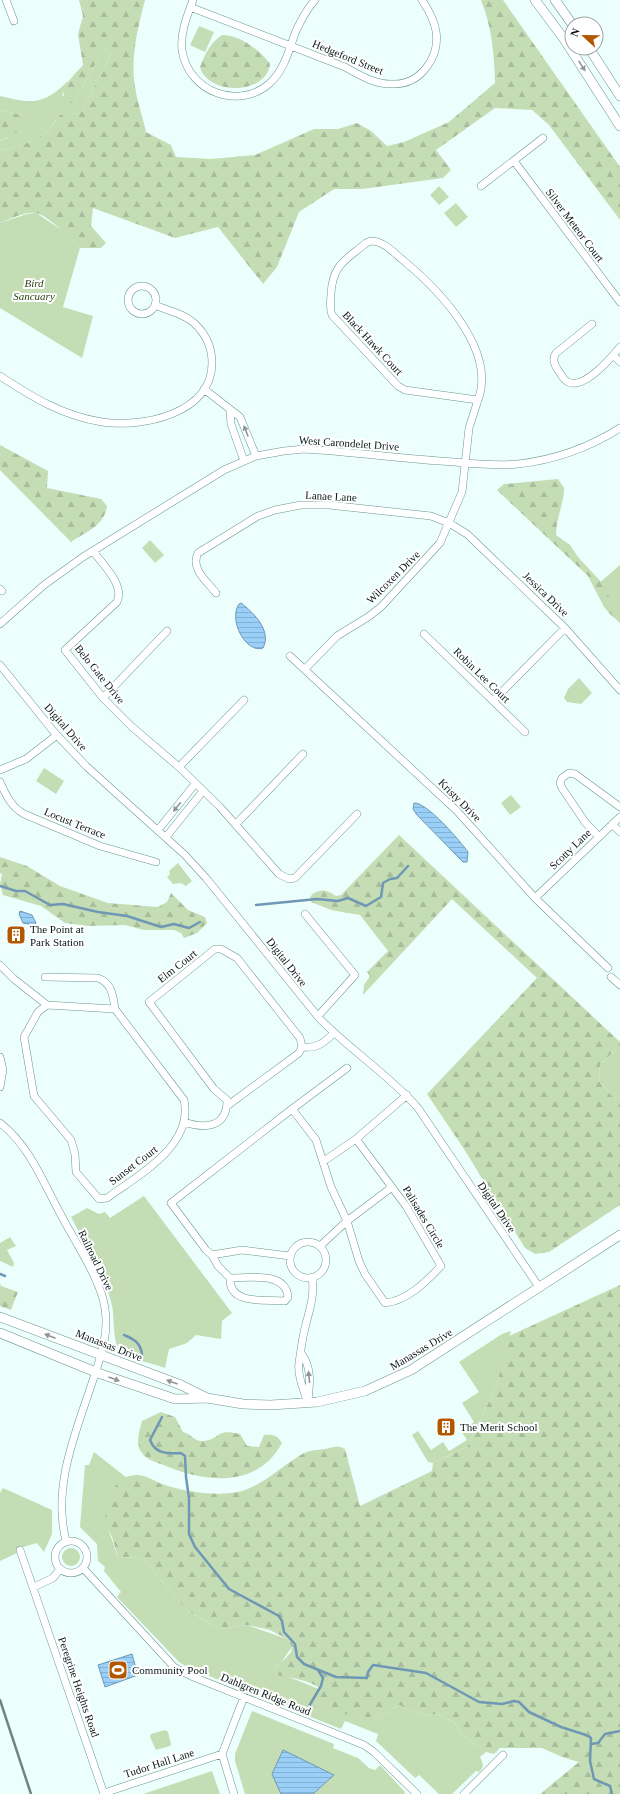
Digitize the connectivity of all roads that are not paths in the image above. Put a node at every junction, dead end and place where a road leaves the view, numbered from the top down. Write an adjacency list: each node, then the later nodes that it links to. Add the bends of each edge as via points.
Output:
1 (6, 0): 9 (street)
2 (193, 0): 7 (street)
3 (315, 0): 10 (street, via 303,17)
4 (422, 0): 10 (street, Hedgeford Street, via 436,29 436,45 427,68 405,83 378,83)
5 (535, 0): 13 (main road, one-way to 13, via 564,39)
6 (554, 0): 8 (main road)
7 (190, 7): 10 (street, Hedgeford Street); 10 (street, via 182,38 184,58 194,78 214,93 249,95 263,88 278,73)
8 (566, 16)
9 (14, 21)
10 (291, 46)
11 (594, 56): 12 (main road)
12 (620, 96)
13 (620, 126)
14 (543, 138): 15 (street)
15 (514, 161): 16 (street); 17 (street, Silver Meteor Court)
16 (481, 186)
17 (620, 302)
18 (155, 305): 24 (street, via 192,321 207,338 212,367)
19 (592, 324): 21 (street, via 554,356 555,364 564,380 579,382 600,369)
20 (620, 347): 21 (street)
21 (613, 355): 22 (street)
22 (620, 362)
23 (0, 376): 24 (street, via 34,398 66,413 90,420 122,423 142,422 171,413 188,405)
24 (204, 389): 26 (street)
25 (478, 400): 25 (street, Black Hawk Court, via 412,392 398,386 332,314 332,279 338,266 366,243 376,241 424,277 468,332 482,369 482,389); 30 (street, Black Hawk Court, via 469,428)
26 (230, 411): 28 (street, one-way to 26, via 242,421); 29 (street, via 231,424)
27 (620, 428): 30 (street, West Carondelet Drive, via 587,445 537,461 497,465)
28 (256, 456): 29 (street, West Carondelet Drive); 30 (street, West Carondelet Drive, via 304,450)
29 (244, 461): 32 (street, West Carondelet Drive, via 205,481)
30 (466, 463): 31 (street, Wilcoxen Drive, via 462,492)
31 (449, 523): 33 (street, Lanae Lane, via 431,516 329,505 301,505 275,510 258,516 198,554 195,559 196,569); 35 (street, Jessica Drive, via 467,534); 40 (street, Wilcoxen Drive, via 433,552 388,600 368,617 337,636)
32 (93, 551): 34 (street, West Carondelet Drive, via 44,585); 42 (street, Belo Gate Drive, via 117,586 120,595 117,602 65,650)
33 (216, 593)
34 (0, 624)
35 (565, 628): 41 (street, Jessica Drive); 44 (street)
36 (167, 631): 42 (street)
37 (424, 634): 44 (street, Robin Lee Court)
38 (290, 656): 40 (street, Kristy Drive)
39 (0, 665): 46 (street, Digital Drive)
40 (305, 669): 63 (street, Kristy Drive, via 457,811)
41 (620, 690)
42 (103, 698): 48 (street, Belo Gate Drive)
43 (244, 700): 48 (street)
44 (493, 701): 45 (street, Robin Lee Court)
45 (525, 732)
46 (57, 735): 49 (street, via 26,759); 58 (street, Digital Drive, via 86,766)
47 (303, 754): 56 (street)
48 (178, 767): 51 (street, Belo Gate Drive)
49 (0, 770)
50 (0, 782): 62 (street, Locust Terrace, via 17,810 100,846)
51 (195, 784): 52 (street, Belo Gate Drive); 58 (street, one-way to 58)
52 (203, 791): 56 (street, Belo Gate Drive); 60 (street)
53 (620, 807): 61 (street, via 575,774 569,773 562,778 562,788 585,822)
54 (357, 814): 56 (street, Belo Gate Drive, via 292,879 279,874)
55 (620, 817): 57 (street, Scotty Lane)
56 (236, 824)
57 (612, 824): 59 (street); 61 (street, Scotty Lane)
58 (158, 830): 60 (street, Digital Drive)
59 (620, 832)
60 (166, 837): 72 (street, Digital Drive, via 206,878)
61 (599, 837): 63 (street, Scotty Lane)
62 (156, 862)
63 (535, 898): 66 (street, Kristy Drive)
64 (305, 914): 72 (street, via 355,975)
65 (0, 965): 70 (street)
66 (608, 968)
67 (45, 977): 71 (street, via 105,980 109,985)
68 (611, 977): 69 (street)
69 (620, 985)
70 (47, 1005): 71 (street); 81 (street, Sunset Court, via 38,1012 24,1037 34,1096 71,1140 76,1172 94,1194 100,1199 107,1198 165,1154)
71 (115, 1009): 81 (street, Sunset Court, via 184,1100)
72 (318, 1016): 73 (street, Digital Drive)
73 (334, 1033): 74 (street, via 320,1045 312,1048); 78 (street, Digital Drive)
74 (302, 1047): 79 (street, via 299,1053); 79 (street, Elm Court, via 300,1038 237,958 221,949 215,949 149,1002 214,1089 227,1100)
75 (0, 1057): 77 (street, via 3,1070)
76 (347, 1068): 80 (street)
77 (0, 1087)
78 (407, 1095): 83 (street); 93 (street, Digital Drive)
79 (227, 1106): 81 (street, via 226,1113 220,1121 212,1126)
80 (292, 1109): 84 (street, Palisades Circle, via 316,1140); 89 (street, via 171,1203)
81 (184, 1122)
82 (0, 1123): 96 (street, Railroad Drive, via 14,1135 29,1155 94,1278 105,1307 106,1334)
83 (356, 1139): 84 (street); 85 (street, Palisades Circle)
84 (324, 1162): 86 (street, Palisades Circle, via 331,1187)
85 (392, 1187): 86 (street, Palisades Circle); 86 (street, Palisades Circle, via 441,1266 428,1280 407,1294 385,1303 365,1274)
86 (347, 1221): 88 (street, Palisades Circle)
87 (620, 1235): 93 (main road, Manassas Drive)
88 (320, 1246): 90 (street, via 310,1242 300,1244); 91 (street, via 326,1262 320,1273)
89 (212, 1255): 90 (street, via 242,1250); 92 (street, via 218,1266)
90 (290, 1256): 91 (street, via 295,1272 304,1277)
91 (312, 1277): 99 (street, via 312,1301 298,1363)
92 (230, 1278): 92 (street, via 268,1278 282,1282 287,1289 288,1297 284,1301 243,1299 233,1292 229,1284)
93 (539, 1287): 99 (main road, Manassas Drive, via 411,1370 364,1391)
94 (0, 1317): 96 (main road, Manassas Drive, one-way to 94)
95 (0, 1333): 97 (main road, Manassas Drive)
96 (102, 1356): 97 (street, Railroad Drive); 98 (main road, Manassas Drive, one-way to 96, via 181,1385)
97 (96, 1372): 98 (main road, Manassas Drive, one-way to 98, via 175,1399); 100 (street, Railroad Drive, via 74,1434 65,1474 62,1510)
98 (207, 1398): 99 (main road, Manassas Drive, via 243,1404)
99 (308, 1404)
100 (66, 1541): 102 (street, via 78,1542 85,1549 88,1558); 103 (street, via 55,1554)
101 (20, 1550): 104 (street, Peregrine Heights Road)
102 (83, 1568): 103 (street, via 70,1573); 105 (street, Dahlgren Ridge Road, via 174,1667)
103 (60, 1569): 104 (street, via 50,1580)
104 (34, 1587): 108 (street, Peregrine Heights Road)
105 (244, 1697): 106 (street); 110 (street, Dahlgren Ridge Road, via 364,1745)
106 (222, 1754): 108 (street, Tudor Hall Lane); 109 (street)
107 (503, 1755): 111 (street)
108 (104, 1794)
109 (234, 1794)
110 (417, 1794)
111 (464, 1794)

